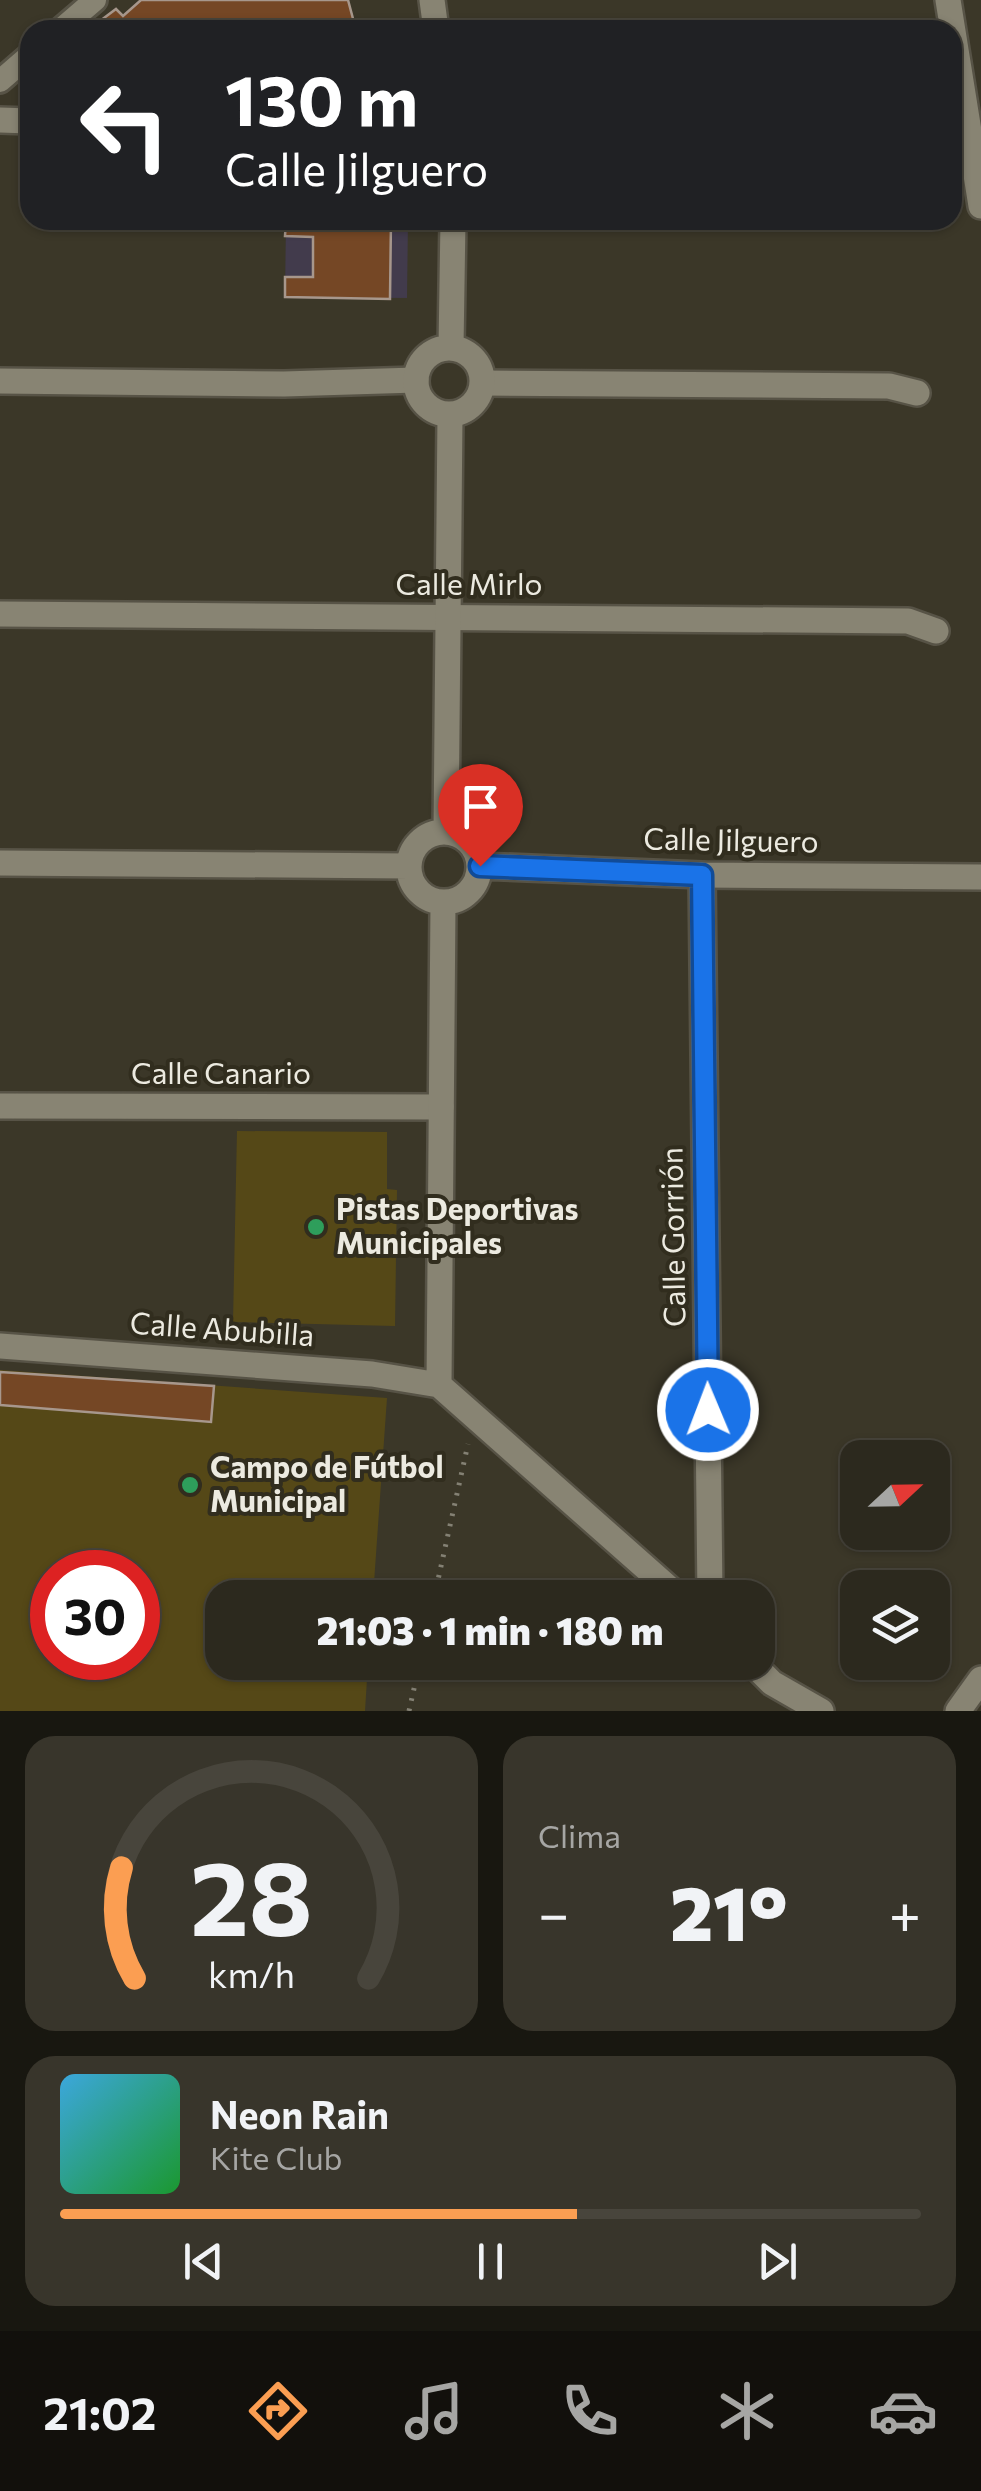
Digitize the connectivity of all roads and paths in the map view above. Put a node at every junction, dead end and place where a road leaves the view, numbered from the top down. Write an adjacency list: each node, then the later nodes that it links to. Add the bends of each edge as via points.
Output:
1 (95, 0): 2 (street)
2 (72, 20)
3 (20, 64): 4 (street)
4 (0, 81)
5 (962, 87): 6 (street)
6 (981, 206)
7 (453, 230): 8 (street)
8 (451, 348): 10 (street, via 426,357); 11 (street, via 470,355)
9 (0, 380): 10 (street)
10 (416, 380): 13 (street, via 422,401)
11 (483, 383): 12 (street, via 889,386); 13 (street, via 476,402)
12 (917, 394)
13 (450, 415): 15 (street)
14 (0, 614): 15 (street, Calle Mirlo)
15 (448, 618): 16 (street, Calle Mirlo, via 908,621); 17 (street)
16 (936, 632)
17 (446, 832): 19 (street, via 424,838); 20 (street, via 470,842)
18 (0, 862): 19 (street)
19 (408, 866): 23 (street, via 422,896)
20 (480, 866): 21 (street, Calle Jilguero); 23 (street, via 465,896)
21 (702, 875): 22 (street, Calle Jilguero); 31 (street, Calle Gorrión)
22 (981, 877)
23 (443, 903): 25 (street)
24 (0, 1106): 25 (street, Calle Canario)
25 (441, 1107): 27 (street)
26 (0, 1346): 27 (street, Calle Abubilla, via 372,1374)
27 (439, 1385): 28 (street)
28 (474, 1416): 29 (path); 30 (street)
29 (438, 1580)
30 (660, 1580)
31 (710, 1580)
32 (416, 1680): 36 (path)
33 (769, 1680): 34 (street)
34 (772, 1683): 37 (street); 38 (street)
35 (977, 1692): 39 (street)
36 (410, 1711)
37 (791, 1711)
38 (821, 1711)
39 (958, 1711)

